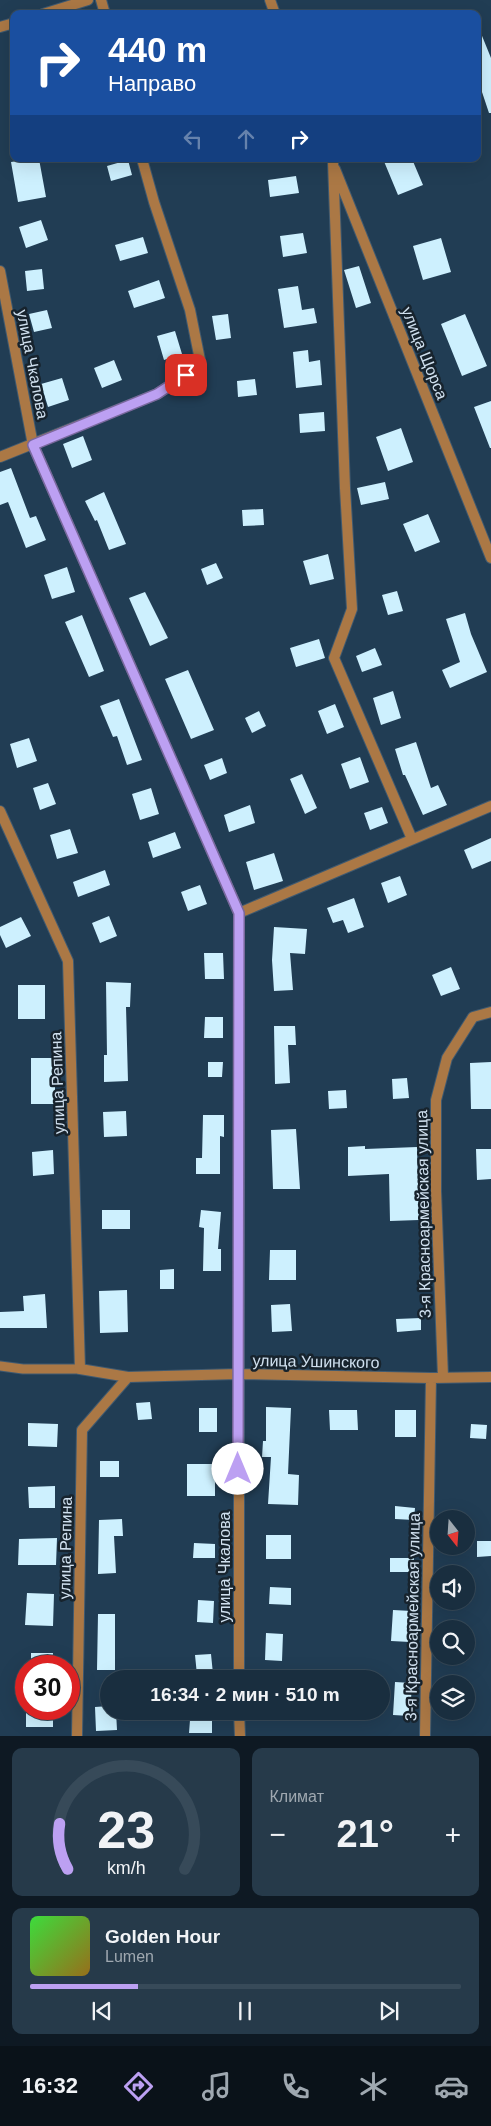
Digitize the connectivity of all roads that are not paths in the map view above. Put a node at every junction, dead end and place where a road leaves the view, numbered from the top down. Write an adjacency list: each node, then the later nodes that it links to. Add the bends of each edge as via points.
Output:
1 (88, 0): 2 (street)
2 (56, 10)
3 (143, 162): 7 (street, via 190,310 201,365 157,394)
4 (332, 162): 12 (street, via 352,609 334,658)
5 (333, 162): 9 (street, улица Щорса)
6 (0, 271): 7 (street, улица Чкалова)
7 (33, 445): 8 (street); 13 (street, улица Чкалова)
8 (0, 457)
9 (491, 558)
10 (491, 806): 12 (street)
11 (0, 811): 16 (street, улица Репина, via 68,961)
12 (412, 839): 13 (street)
13 (239, 913): 17 (street, улица Чкалова)
14 (491, 1012): 19 (street, 3-я Красноармейская улица, via 473,1017 447,1058 436,1100)
15 (0, 1366): 16 (lane)
16 (80, 1369): 18 (street, улица Ушинского)
17 (238, 1374): 18 (street, улица Ушинского); 21 (street, улица Ушинского); 22 (street, улица Чкалова)
18 (128, 1377): 24 (street, улица Репина, via 82,1430)
19 (443, 1377): 20 (street, улица Ушинского); 21 (street, улица Ушинского)
20 (491, 1377)
21 (431, 1378): 26 (street, 3-я Красноармейская улица)
22 (239, 1670)
23 (240, 1720): 25 (street)
24 (77, 1736)
25 (240, 1736)
26 (425, 1736)

